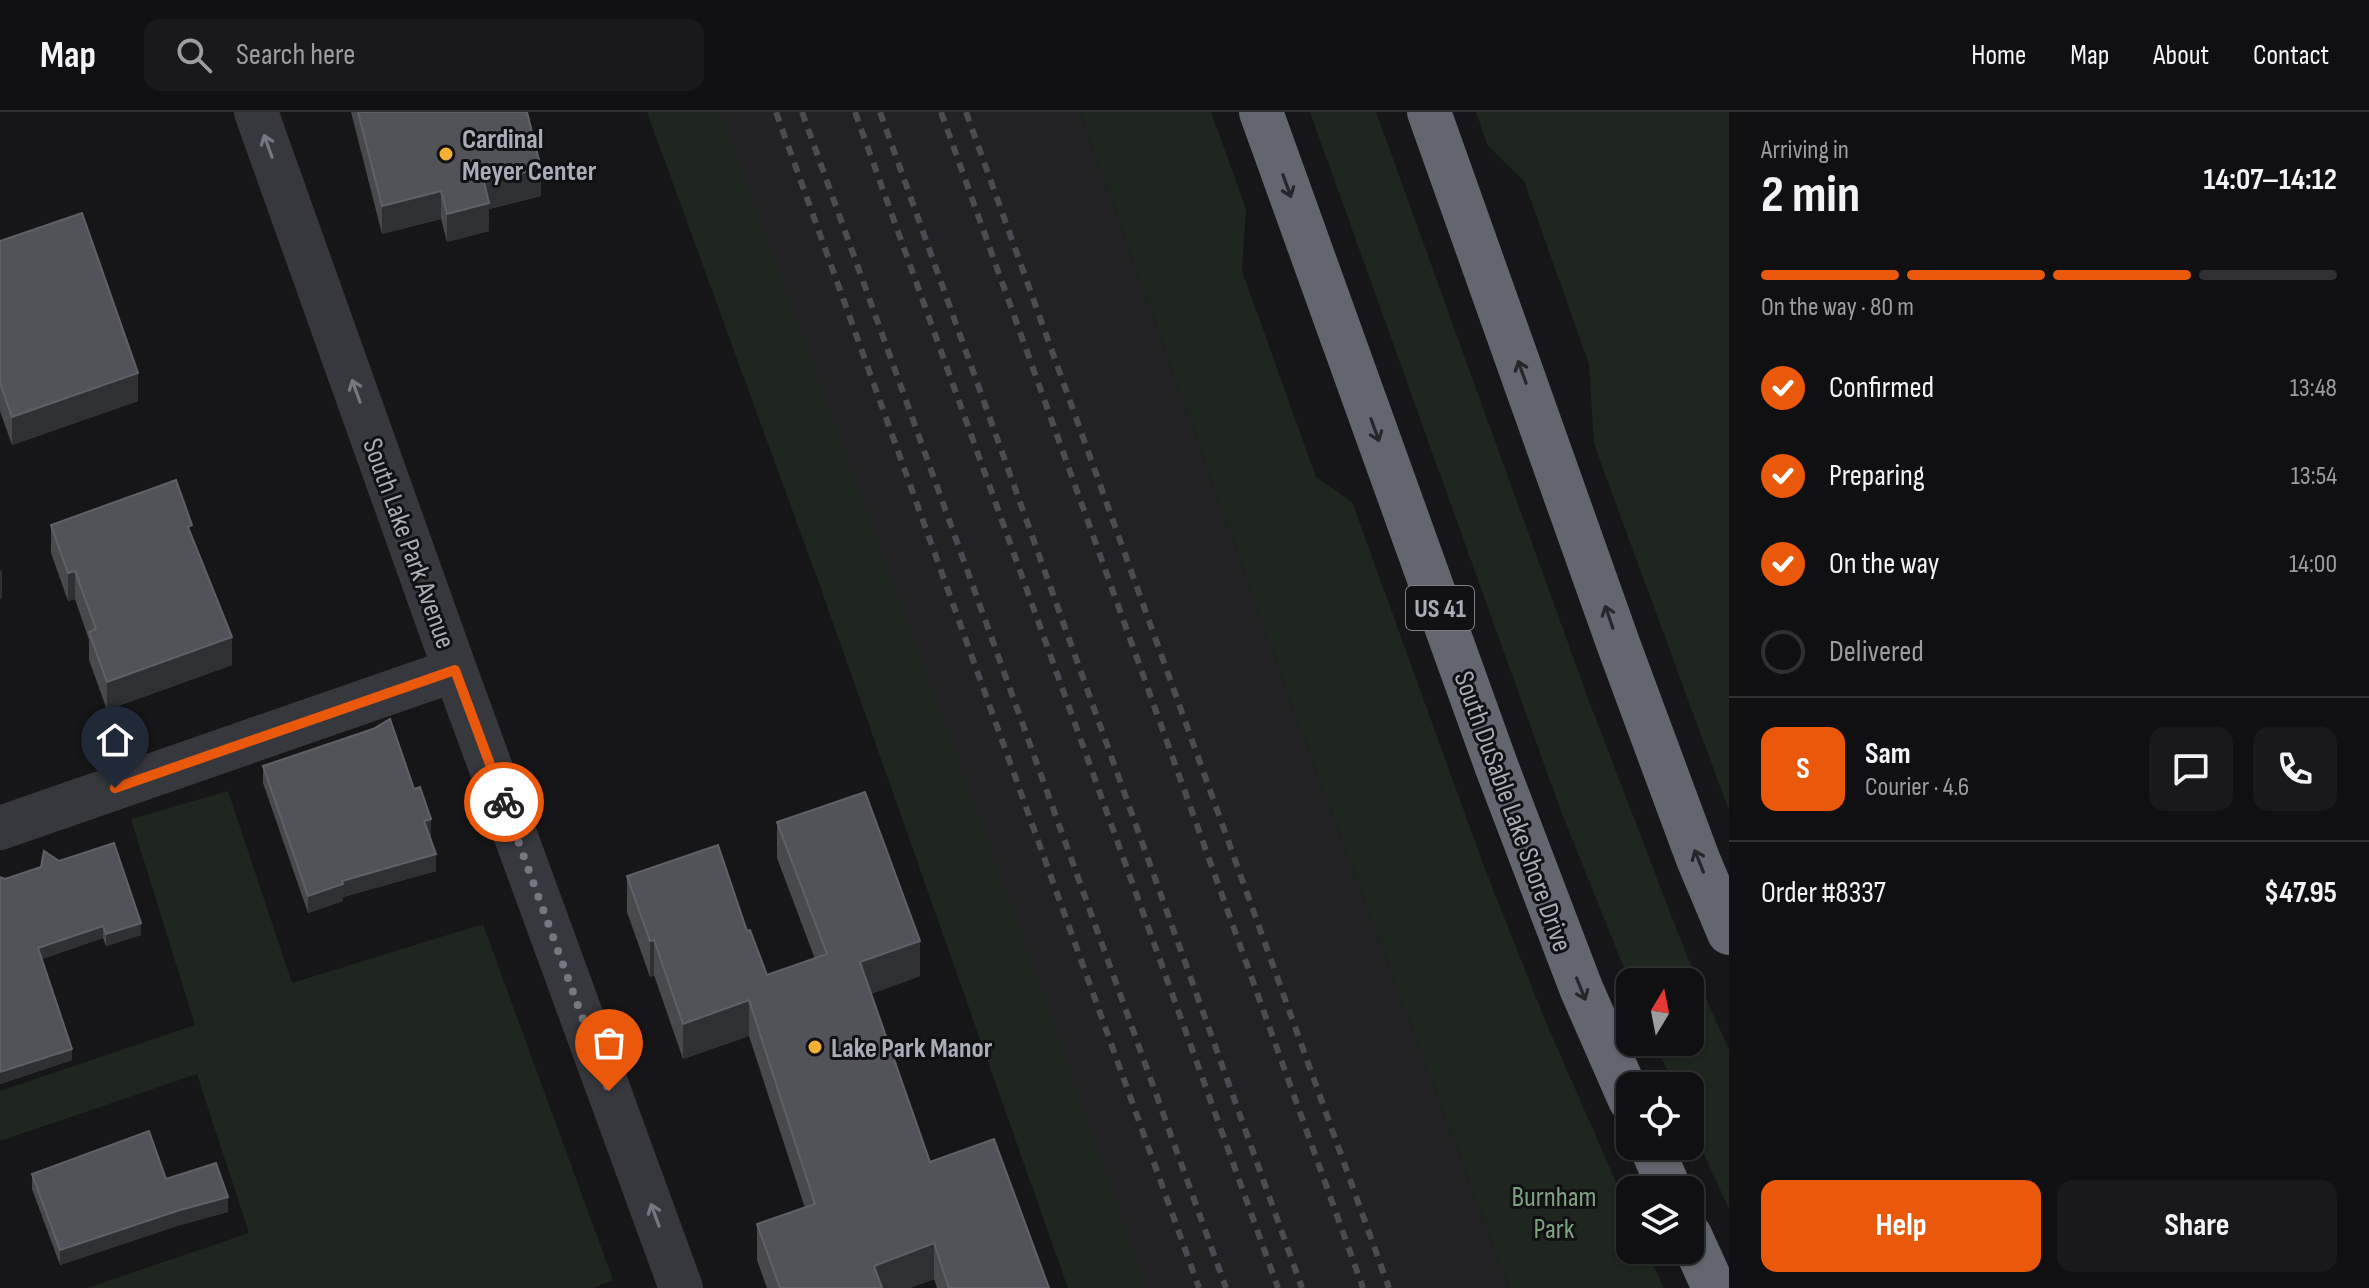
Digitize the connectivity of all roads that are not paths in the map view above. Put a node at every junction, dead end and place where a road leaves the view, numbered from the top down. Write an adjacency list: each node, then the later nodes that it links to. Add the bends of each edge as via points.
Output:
1 (256, 112): 4 (street, South Lake Park Avenue, one-way to 1)
2 (1261, 112): 7 (highway, South DuSable Lake Shore Drive / US 41, one-way to 7, via 1496,765)
3 (1429, 112): 6 (highway, one-way to 3, via 1619,646)
4 (455, 670): 5 (street); 9 (street, South Lake Park Avenue, one-way to 4)
5 (0, 828)
6 (1729, 933)
7 (1618, 1072)
8 (1703, 1264): 10 (highway)
9 (681, 1288)
10 (1714, 1288)

